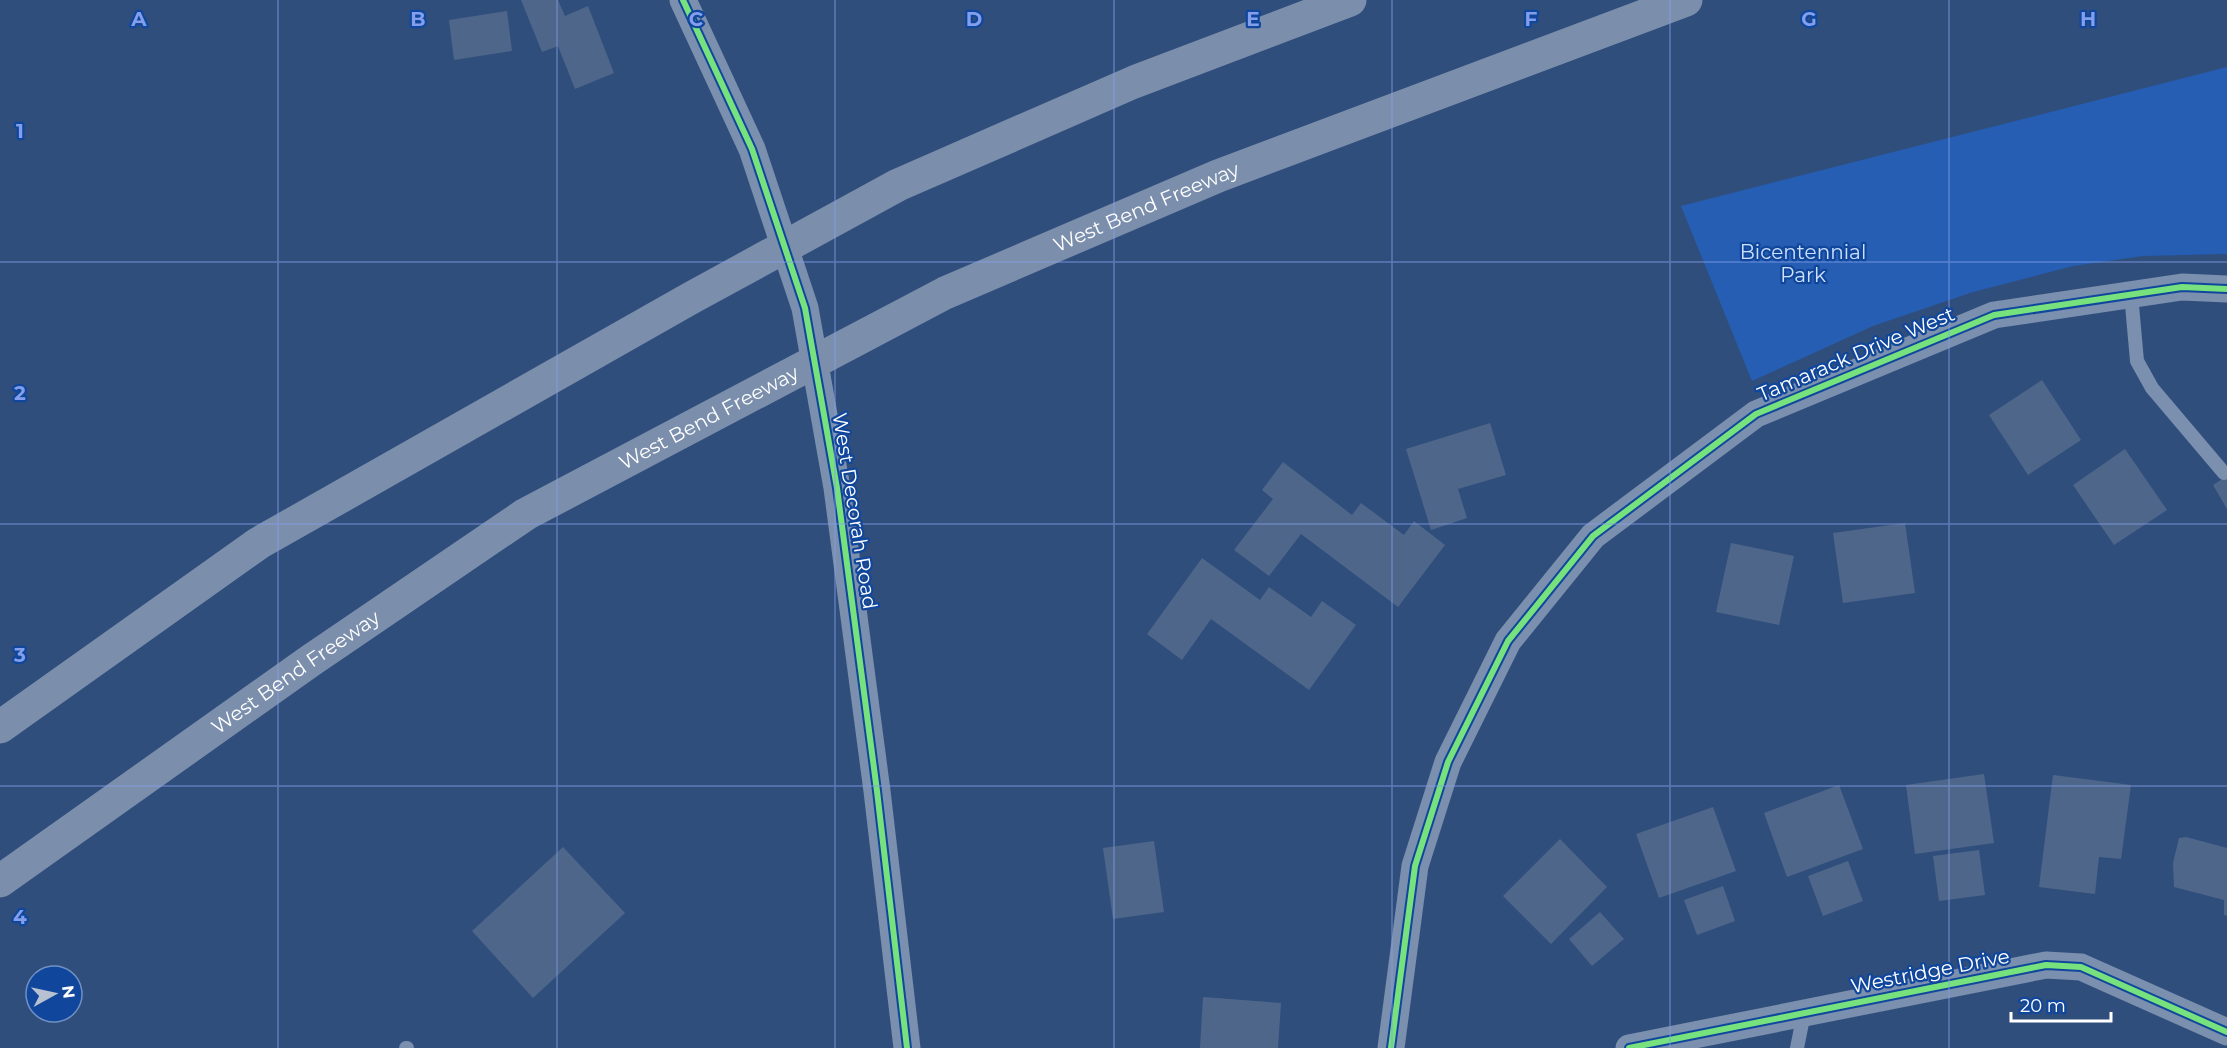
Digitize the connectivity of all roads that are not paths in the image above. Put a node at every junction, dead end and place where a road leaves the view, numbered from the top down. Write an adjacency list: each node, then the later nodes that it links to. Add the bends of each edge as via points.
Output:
1 (683, 0): 11 (street, West Decorah Road, via 752,149 805,308 837,488)
2 (1350, 0): 7 (highway, via 1134,82 898,185 259,543)
3 (1686, 0): 8 (highway, West Bend Freeway, via 1218,176 945,293 525,514)
4 (2227, 289): 5 (street, Tamarack Drive West, via 2182,286)
5 (2131, 294): 6 (lane, via 2137,361 2152,388); 12 (street, Tamarack Drive West, via 1994,315 1756,414 1593,536 1508,640 1448,762 1415,866)
6 (2224, 473)
7 (0, 727)
8 (0, 881)
9 (1804, 1013): 10 (street, Westridge Drive, via 2046,965 2081,967); 13 (street, Westridge Drive); 14 (lane)
10 (2227, 1032)
11 (907, 1048)
12 (1391, 1048)
13 (1629, 1048)
14 (1797, 1048)

